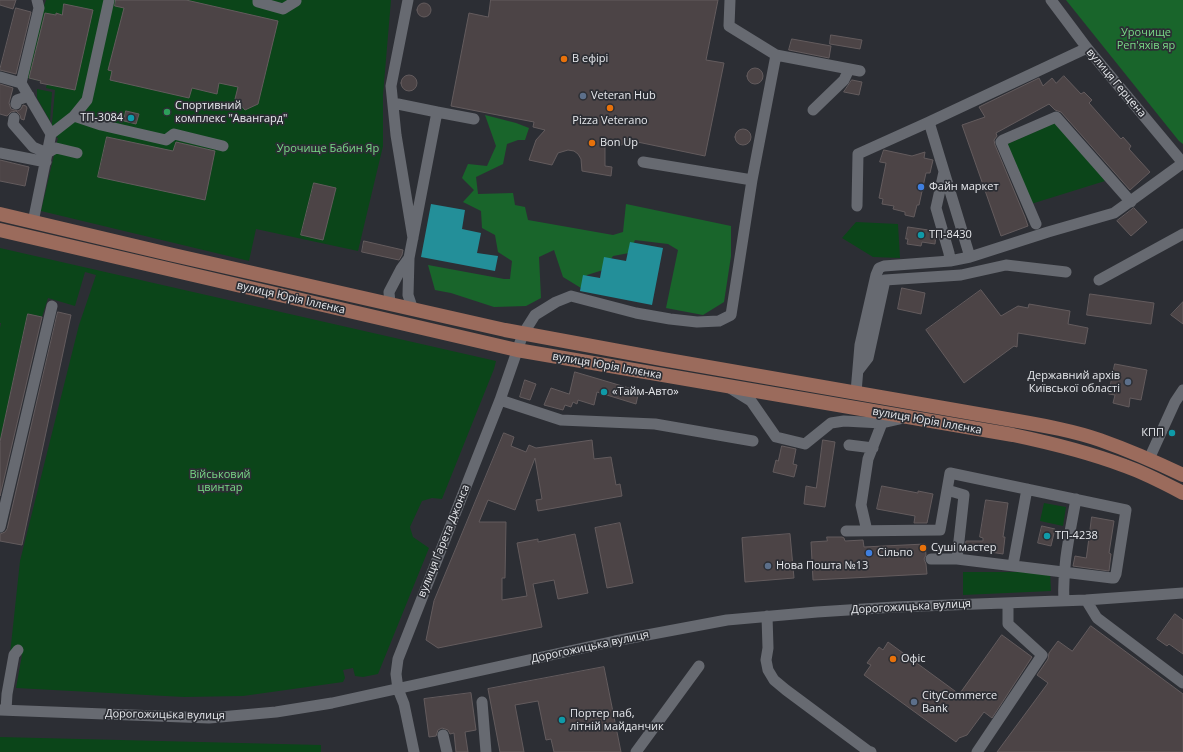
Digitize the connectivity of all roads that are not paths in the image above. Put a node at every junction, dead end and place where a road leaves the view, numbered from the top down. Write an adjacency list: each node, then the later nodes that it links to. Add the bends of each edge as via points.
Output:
1 (37, 0): 11 (street, via 39,8)
2 (109, 0): 17 (street, via 87,100)
3 (258, 0): 7 (street, via 283,9)
4 (408, 0): 13 (street, via 391,86)
5 (730, 0): 9 (street, via 729,26)
6 (1051, 0): 8 (street, вулиця Герцена)
7 (296, 1)
8 (1087, 48): 20 (street); 27 (street, вулиця Герцена)
9 (776, 55): 15 (street, via 854,70); 29 (street)
10 (0, 77): 11 (street)
11 (21, 83): 12 (street)
12 (29, 96): 14 (street, via 17,100); 21 (street)
13 (393, 103): 16 (street); 38 (street)
14 (16, 104)
15 (813, 110)
16 (437, 112): 19 (street); 38 (street)
17 (74, 116): 21 (street); 22 (street, via 166,140 174,134)
18 (14, 118): 25 (street, via 13,124 33,147)
19 (474, 119)
20 (929, 122): 28 (street); 31 (street, via 858,154)
21 (51, 134): 25 (street)
22 (223, 146)
23 (0, 153): 25 (street)
24 (77, 153): 25 (street, via 56,148)
25 (47, 158): 33 (street)
26 (643, 162): 29 (street)
27 (1183, 163): 30 (street)
28 (944, 171): 39 (street); 41 (street, via 936,208)
29 (752, 180): 47 (street, вулиця Ґарета Джонса, via 731,314 719,321 677,320 636,313 571,296 535,314)
30 (1131, 202): 34 (street, via 1056,117 1001,142); 39 (street, via 1114,214)
31 (857, 206)
32 (0, 214): 33 (main road, вулиця Юрія Іллєнка)
33 (33, 222): 37 (main road); 44 (main road, вулиця Юрія Іллєнка)
34 (1036, 224)
35 (0, 230): 37 (main road, вулиця Юрія Іллєнка)
36 (1183, 234): 43 (street)
37 (30, 237): 48 (main road, вулиця Юрія Іллєнка)
38 (413, 238): 40 (street)
39 (970, 257): 41 (street)
40 (409, 258): 44 (street, via 389,292); 46 (street, via 408,295)
41 (950, 261): 49 (street, via 879,268 860,345)
42 (1066, 272): 49 (street, via 1006,265 961,275 885,280 868,358)
43 (1099, 280)
44 (390, 304): 46 (main road, вулиця Юрія Іллєнка)
45 (52, 306): 66 (street)
46 (413, 310): 47 (main road, вулиця Юрія Іллєнка)
47 (523, 334): 48 (street, вулиця Ґарета Джонса); 52 (main road, вулиця Юрія Іллєнка)
48 (517, 350): 50 (main road, вулиця Юрія Іллєнка); 53 (street, вулиця Ґарета Джонса)
49 (858, 371): 52 (street)
50 (728, 386): 55 (main road, вулиця Юрія Іллєнка); 56 (street, via 751,401 776,437 806,444 831,423)
51 (1183, 390): 54 (street)
52 (856, 392): 60 (main road, вулиця Юрія Іллєнка, via 1062,430 1099,439)
53 (500, 400): 57 (street, via 561,420 655,424); 81 (street, вулиця Ґарета Джонса, via 398,659)
54 (1179, 404): 60 (street)
55 (907, 418): 56 (street); 64 (main road, вулиця Юрія Іллєнка, via 1013,435 1092,454 1126,466)
56 (882, 423): 59 (street)
57 (753, 441)
58 (848, 445): 59 (street)
59 (873, 448): 68 (street, via 868,459 861,505)
60 (1149, 459): 61 (main road, вулиця Юрія Іллєнка)
61 (1183, 475)
62 (1027, 489): 63 (street, via 950,473); 65 (street); 71 (street)
63 (947, 490): 68 (street, via 940,530); 70 (street, via 964,495)
64 (1183, 493)
65 (1076, 499): 72 (street); 72 (street, via 1126,510 1116,574 1114,578 1110,578)
66 (0, 527)
67 (846, 531): 68 (street)
68 (867, 531)
69 (931, 559): 70 (street)
70 (956, 559): 71 (street)
71 (1013, 565): 72 (street)
72 (1064, 571): 75 (street)
73 (1183, 593): 74 (street, Дорогожицька вулиця)
74 (1086, 600): 75 (street, Дорогожицька вулиця); 80 (street, via 1097,618)
75 (1064, 601): 76 (street, Дорогожицька вулиця)
76 (1008, 603): 77 (street, Дорогожицька вулиця, via 895,607); 90 (street, via 1008,624 1042,655)
77 (767, 616): 81 (street, Дорогожицька вулиця, via 727,620 615,641); 89 (street, via 766,660 774,680)
78 (18, 650): 83 (street, via 14,655)
79 (699, 666): 88 (street)
80 (1183, 683)
81 (398, 689): 83 (street, Дорогожицька вулиця, via 290,710 209,718); 85 (street, вулиця Ґарета Джонса, via 404,704)
82 (482, 702): 87 (street)
83 (3, 710)
84 (443, 735): 86 (street)
85 (414, 752)
86 (447, 752)
87 (486, 752)
88 (636, 752)
89 (871, 752)
90 (977, 752)

